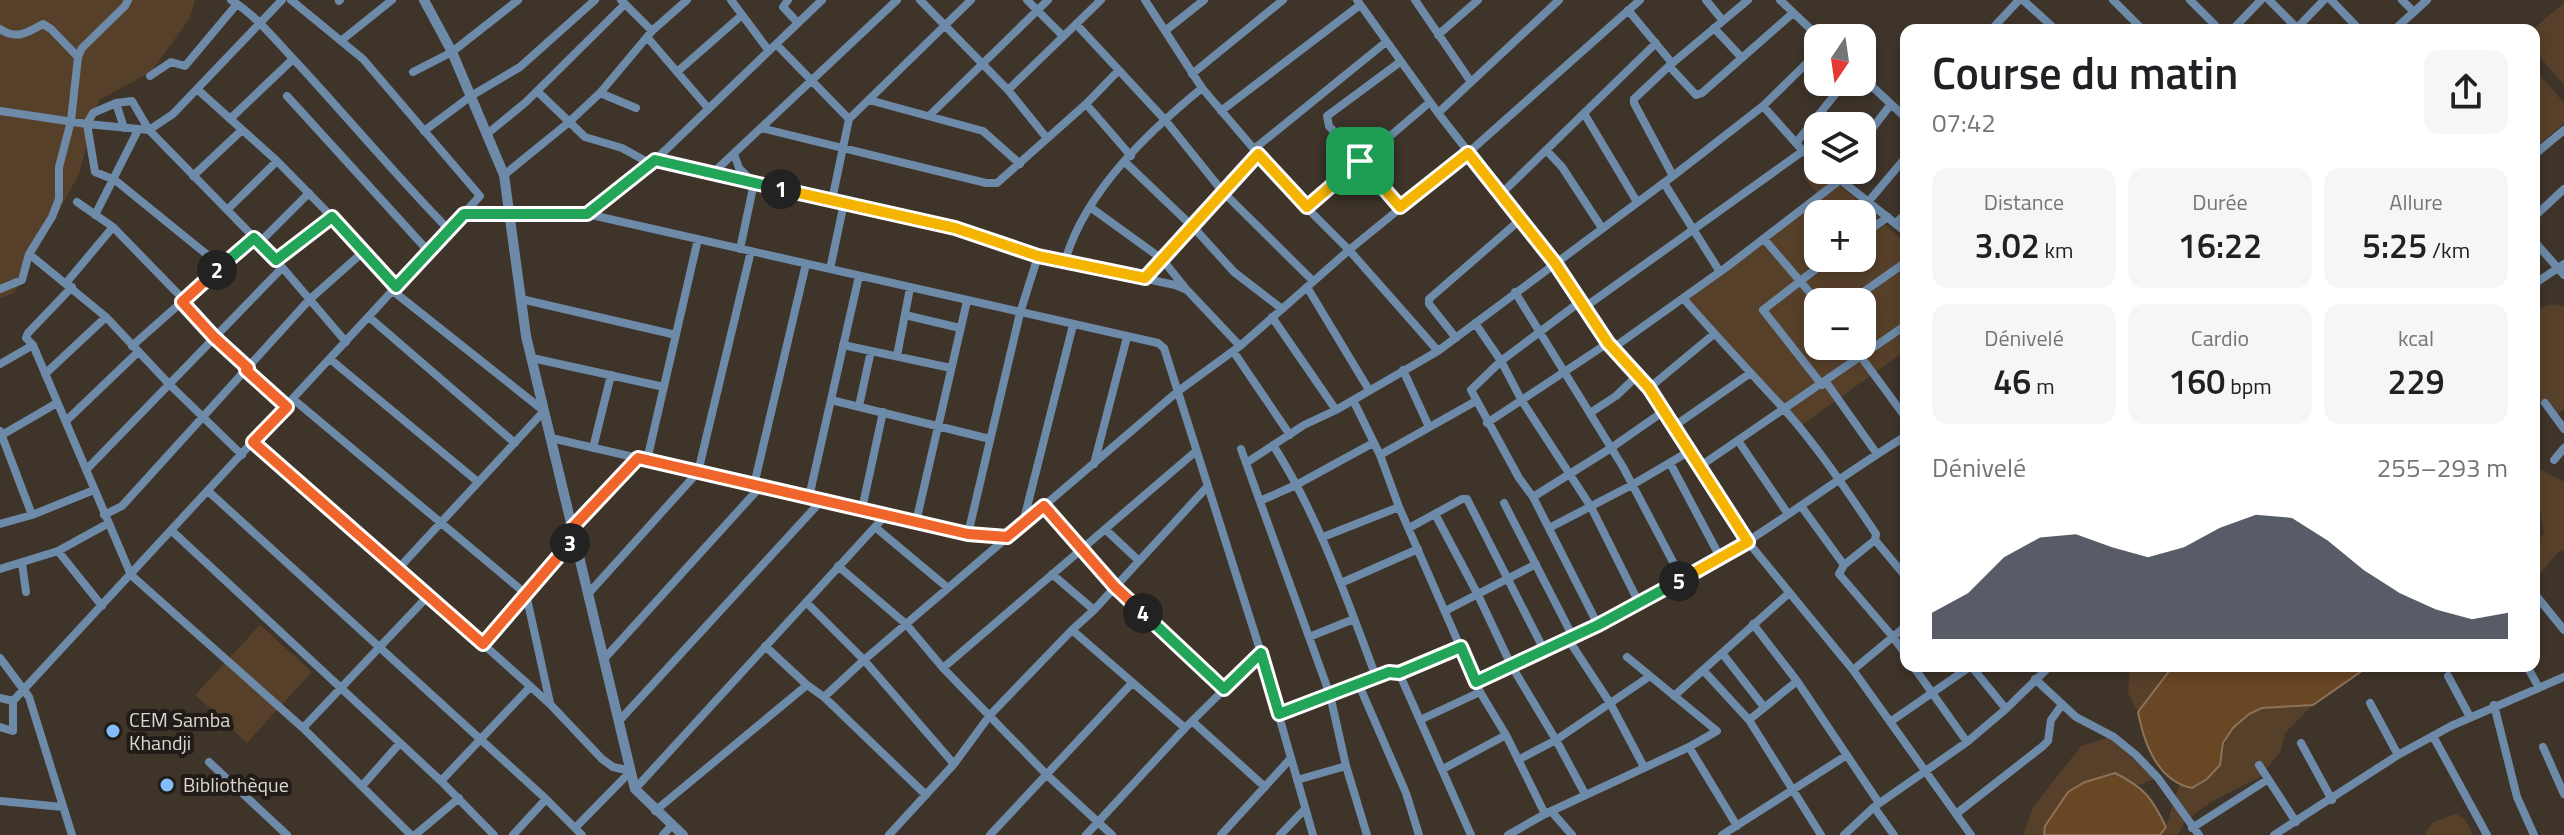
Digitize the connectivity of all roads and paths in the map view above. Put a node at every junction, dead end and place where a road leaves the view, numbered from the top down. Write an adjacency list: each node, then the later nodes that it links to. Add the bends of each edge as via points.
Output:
1 (128, 0): 74 (street)
2 (282, 0): 60 (street)
3 (291, 0): 68 (street)
4 (392, 0): 68 (street)
5 (518, 0): 73 (street)
6 (595, 0): 95 (street, via 520,67)
7 (687, 0): 65 (street)
8 (731, 0): 46 (street)
9 (788, 0): 48 (street, via 783,7)
10 (807, 0): 41 (street)
11 (822, 0): 41 (street)
12 (897, 0): 86 (street)
13 (920, 0): 61 (street)
14 (971, 0): 61 (street)
15 (1027, 0): 43 (street)
16 (1048, 0): 43 (street)
17 (1101, 0): 49 (street)
18 (1145, 0): 64 (street)
19 (1204, 0): 64 (street)
20 (1283, 0): 84 (street)
21 (1415, 0): 67 (street)
22 (1478, 0): 67 (street)
23 (1559, 0): 87 (street)
24 (1640, 0): 42 (street)
25 (1706, 0): 47 (street)
26 (1748, 0): 47 (street)
27 (1780, 0): 45 (street)
28 (2021, 0): 51 (street); 52 (street)
29 (2113, 0): 53 (street)
30 (2190, 0): 54 (street)
31 (2261, 0): 55 (street)
32 (2269, 0): 56 (street)
33 (2324, 0): 57 (street)
34 (2331, 0): 58 (street)
35 (2402, 0): 44 (street)
36 (2427, 0): 44 (street)
37 (234, 2): 60 (street); 85 (street, via 185,66 171,62)
38 (430, 2): 73 (street)
39 (623, 2): 65 (street); 92 (street)
40 (1359, 2): 69 (street); 106 (street)
41 (814, 9): 48 (street)
42 (1628, 10): 70 (street); 133 (street)
43 (1038, 11): 66 (street); 78 (street)
44 (2414, 12): 59 (street)
45 (1793, 13): 50 (street); 75 (street)
46 (742, 15): 72 (street); 83 (street)
47 (1723, 21): 62 (street)
48 (798, 23): 71 (street)
49 (1076, 24): 66 (street); 81 (street)
50 (1805, 24)
51 (1997, 24)
52 (2049, 24)
53 (2137, 24)
54 (2214, 24)
55 (2238, 24)
56 (2291, 24)
57 (2301, 24)
58 (2354, 24)
59 (2401, 24)
60 (259, 25): 76 (street); 89 (street)
61 (946, 26): 78 (street); 97 (street)
62 (1714, 28): 75 (street); 79 (street)
63 (0, 29): 74 (street, via 10,36 24,35 43,24)
64 (1165, 31): 84 (street)
65 (650, 34): 83 (street); 93 (street)
66 (1062, 35): 90 (street)
67 (1438, 35): 87 (street)
68 (342, 40): 124 (street)
69 (1386, 42): 77 (street); 132 (street)
70 (1656, 43): 79 (street); 110 (street)
71 (776, 44): 72 (street); 86 (street)
72 (769, 51): 104 (street)
73 (452, 52): 82 (street); 95 (street)
74 (78, 57): 113 (street)
75 (1742, 58): 79 (street, via 1696,95)
76 (293, 59): 111 (street); 181 (street)
77 (1400, 62): 98 (street); 137 (street, via 1327,116 1329,126)
78 (981, 63): 90 (street); 109 (street)
79 (1671, 65): 144 (street, via 1634,103)
80 (1804, 66): 102 (street)
81 (1119, 70): 100 (street); 114 (street)
82 (413, 72)
83 (677, 72): 104 (street)
84 (1192, 74): 88 (street)
85 (150, 76)
86 (812, 80): 112 (street); 119 (street)
87 (1471, 82): 108 (street)
88 (1202, 88): 106 (street); 114 (street)
89 (197, 89): 111 (street); 121 (street)
90 (1008, 90): 126 (street)
91 (1876, 90): 101 (street)
92 (537, 91): 115 (street); 125 (street)
93 (600, 93): 103 (street); 115 (street)
94 (287, 96): 190 (street)
95 (471, 96): 124 (street); 125 (street)
96 (1835, 96): 127 (street)
97 (869, 100): 109 (street); 112 (street)
98 (1430, 102): 108 (street); 137 (street)
99 (116, 103): 116 (street, via 93,113); 118 (street); 121 (street, via 132,101)
100 (1086, 104): 126 (street); 135 (street)
101 (1891, 104): 107 (street); 117 (street)
102 (1763, 106): 127 (street); 144 (street)
103 (636, 108)
104 (708, 108): 138 (street)
105 (0, 111): 113 (street)
106 (1221, 111): 132 (street)
107 (1900, 112)
108 (1438, 113): 133 (street)
109 (930, 115): 139 (street, via 983,131)
110 (1585, 115): 131 (street); 158 (street)
111 (230, 119): 122 (street)
112 (849, 119): 128 (street)
113 (71, 121): 116 (street); 191 (street, via 59,167 59,199)
114 (1166, 121): 135 (street); 150 (street)
115 (568, 123): 138 (street, via 585,137); 142 (street)
116 (87, 124): 118 (street); 145 (street, via 95,172)
117 (1876, 124)
118 (124, 128): 120 (street)
119 (761, 128): 128 (street); 134 (street)
120 (138, 130): 121 (street); 145 (street)
121 (149, 130): 143 (street)
122 (242, 130): 136 (street); 143 (street)
123 (2564, 130): 130 (street)
124 (424, 131): 167 (street, via 480,196)
125 (487, 134): 142 (street)
126 (1046, 137): 139 (street)
127 (1800, 147): 129 (street); 180 (street)
128 (843, 148): 139 (street, via 986,183 997,183); 154 (street)
129 (1804, 150)
130 (2540, 150)
131 (1547, 151): 152 (street); 179 (street)
132 (1256, 152): 150 (street); 161 (street)
133 (1468, 153): 152 (street); 162 (street)
134 (734, 154): 141 (street); 146 (street)
135 (1128, 159): 160 (street); 175 (street)
136 (277, 161): 151 (street); 164 (street)
137 (1360, 161): 161 (street); 162 (street)
138 (653, 162): 141 (street); 168 (street)
139 (1020, 164)
140 (1900, 164): 156 (street)
141 (713, 173): 146 (street)
142 (504, 175): 166 (street)
143 (193, 176): 164 (street)
144 (1673, 176): 147 (street)
145 (115, 180): 169 (street); 198 (street)
146 (754, 183): 154 (street); 186 (street)
147 (1664, 183): 158 (street); 180 (street)
148 (1825, 184): 183 (street)
149 (1847, 184): 155 (street)
150 (1223, 192): 175 (street); 208 (street)
151 (309, 193): 170 (street); 184 (street)
152 (1501, 194): 172 (street)
153 (2562, 195): 165 (street)
154 (832, 200): 159 (street)
155 (1866, 200)
156 (1870, 200)
157 (77, 202): 169 (street)
158 (1637, 202): 179 (street)
159 (844, 203): 192 (street, via 955,228); 200 (street)
160 (1090, 207): 193 (street); 194 (street)
161 (1307, 207): 187 (street)
162 (1400, 207): 187 (street)
163 (1876, 208): 171 (street)
164 (227, 210): 184 (street)
165 (2540, 212)
166 (510, 213): 167 (street); 168 (street); 218 (street)
167 (464, 214): 181 (street)
168 (587, 214): 182 (street)
169 (95, 215): 177 (street)
170 (332, 217): 189 (street); 196 (street)
171 (1888, 217): 174 (street); 176 (street)
172 (1521, 219): 195 (street); 238 (street, via 1429,299)
173 (1900, 219): 174 (street)
174 (1896, 223): 178 (street)
175 (1191, 225): 193 (street); 223 (street, via 1234,272)
176 (1876, 225)
177 (113, 227): 209 (street); 220 (street)
178 (1900, 227)
179 (1602, 228): 195 (street)
180 (1691, 229): 202 (street); 222 (street)
181 (449, 230): 190 (street)
182 (698, 239): 186 (street); 235 (street)
183 (1764, 239): 202 (street); 206 (street)
184 (257, 241): 196 (street); 198 (street)
185 (2540, 247): 201 (street)
186 (740, 249): 188 (street)
187 (1349, 250): 208 (street); 247 (street)
188 (751, 251): 197 (street); 317 (street)
189 (363, 252): 214 (street); 219 (street)
190 (429, 252): 214 (street)
191 (29, 254): 209 (street); 213 (street, via 22,280)
192 (1038, 256): 194 (street); 224 (street)
193 (1162, 259): 205 (street); 215 (street)
194 (1065, 261): 205 (street)
195 (1555, 263): 216 (street); 222 (street)
196 (279, 264): 219 (street); 236 (street)
197 (806, 264): 200 (street); 323 (street)
198 (221, 266): 220 (street)
199 (1900, 266): 212 (street)
200 (830, 269): 204 (street)
201 (2562, 269): 207 (street)
202 (1720, 272): 217 (street)
203 (1810, 272): 206 (street)
204 (859, 276): 210 (street); 241 (street)
205 (1145, 278): 215 (street)
206 (1799, 280): 211 (street); 263 (street, via 1763,310)
207 (2540, 281)
208 (1310, 284): 223 (street); 267 (street)
209 (69, 285): 226 (street); 240 (street, via 28,333)
210 (910, 288): 221 (street); 225 (street)
211 (1806, 288)
212 (1869, 288)
213 (0, 289)
214 (395, 289): 227 (street); 280 (street)
215 (1187, 290): 244 (street)
216 (1515, 292): 229 (street); 233 (street)
217 (1683, 298): 234 (street); 242 (street)
218 (521, 299): 235 (street); 249 (street)
219 (309, 300): 239 (street); 256 (street)
220 (183, 301): 236 (street); 245 (street)
221 (967, 301): 224 (street); 231 (street)
222 (1583, 304): 233 (street); 242 (street)
223 (1282, 309): 228 (street)
224 (1020, 313): 230 (street); 294 (street)
225 (905, 315): 231 (street); 248 (street)
226 (106, 317): 245 (street); 259 (street)
227 (369, 317): 239 (street); 298 (street)
228 (1272, 317): 244 (street); 277 (street)
229 (1475, 323): 238 (street); 253 (street)
230 (1073, 325): 237 (street); 345 (street)
231 (960, 328): 255 (street)
232 (1900, 329): 243 (street)
233 (1541, 332): 253 (street); 258 (street)
234 (1714, 334): 260 (street); 266 (street)
235 (676, 335): 265 (street)
236 (214, 337): 256 (street); 264 (street)
237 (1127, 337): 268 (street, via 1164,348); 314 (street)
238 (1456, 338): 247 (street)
239 (346, 342): 250 (street)
240 (33, 345): 254 (street); 259 (street)
241 (843, 345): 246 (street); 269 (street)
242 (1611, 346): 258 (street); 262 (street)
243 (1876, 347)
244 (1236, 348): 268 (street); 292 (street)
245 (134, 350): 264 (street); 285 (street)
246 (871, 351): 248 (street); 276 (street)
247 (1438, 351): 257 (street)
248 (897, 356): 255 (street)
249 (532, 358): 261 (street); 280 (street)
250 (330, 359): 274 (street); 320 (street)
251 (1858, 360): 263 (street)
252 (1864, 360): 279 (street)
253 (1501, 361): 271 (street, via 1472,387); 272 (street)
254 (0, 364)
255 (951, 368): 287 (street)
256 (247, 369): 274 (street); 284 (street)
257 (1403, 370): 267 (street); 288 (street)
258 (1564, 372): 272 (street); 283 (street)
259 (45, 374): 273 (street)
260 (1749, 374): 278 (street); 289 (street)
261 (611, 375): 265 (street); 301 (street)
262 (1637, 376): 266 (street); 283 (street)
263 (1824, 383): 278 (street); 307 (street)
264 (170, 385): 284 (street); 316 (street)
265 (664, 387): 310 (street)
266 (1649, 388): 281 (street)
267 (1369, 390): 270 (street)
268 (1177, 392): 305 (street); 314 (street)
269 (831, 400): 276 (street); 327 (street)
270 (1353, 400): 277 (street); 299 (street)
271 (1476, 401): 286 (street); 288 (street)
272 (1522, 401): 286 (street); 318 (street)
273 (57, 403): 285 (street); 291 (street)
274 (290, 403): 296 (street); 343 (street)
275 (2545, 403): 290 (street)
276 (859, 406): 282 (street)
277 (1336, 410): 292 (street)
278 (1785, 410): 297 (street); 319 (street)
279 (1900, 410)
280 (544, 411): 293 (street); 298 (street)
281 (1664, 411): 289 (street); 302 (street)
282 (883, 412): 287 (street); 336 (street)
283 (1590, 413): 302 (street)
284 (203, 417): 308 (street); 341 (street)
285 (66, 421): 316 (street)
286 (1487, 423): 328 (street)
287 (937, 427): 294 (street); 342 (street)
288 (1429, 427): 309 (street)
289 (1673, 427): 306 (street)
290 (2564, 429)
291 (0, 434): 339 (street)
292 (1290, 435): 300 (street)
293 (551, 438): 301 (street); 351 (street)
294 (990, 439): 352 (street)
295 (1900, 440): 307 (street)
296 (253, 442): 308 (street); 367 (street)
297 (1739, 442): 315 (street); 338 (street)
298 (515, 443): 320 (street)
299 (1373, 443): 309 (street); 321 (street)
300 (1273, 445): 312 (street); 321 (street)
301 (593, 448): 310 (street)
302 (1611, 448): 318 (street); 322 (street)
303 (2564, 448): 311 (street)
304 (1241, 449): 312 (street)
305 (1195, 452): 324 (street); 349 (street)
306 (1688, 452): 313 (street); 315 (street)
307 (1877, 454): 319 (street)
308 (242, 455): 326 (street)
309 (1380, 455): 334 (street)
310 (642, 459): 317 (street); 351 (street)
311 (2554, 460)
312 (1246, 463): 330 (street)
313 (1670, 463): 322 (street); 360 (street)
314 (1094, 464): 332 (street)
315 (1699, 467): 356 (street)
316 (87, 469): 325 (street)
317 (698, 472): 323 (street); 378 (street)
318 (1569, 474): 328 (street); 335 (street)
319 (1839, 479): 333 (street); 355 (street)
320 (478, 482): 343 (street)
321 (1298, 484): 330 (street); 354 (street)
322 (1632, 485): 335 (street); 371 (street)
323 (758, 486): 327 (street); 408 (street)
324 (1207, 487): 361 (street); 404 (street)
325 (94, 490): 339 (street); 341 (street)
326 (208, 491): 350 (street); 400 (street)
327 (809, 497): 329 (street)
328 (1533, 497): 348 (street)
329 (822, 500): 336 (street); 453 (street)
330 (1260, 501): 395 (street)
331 (1504, 503): 363 (street)
332 (1044, 506): 345 (street); 357 (street)
333 (1801, 506): 338 (street); 364 (street)
334 (1399, 507): 347 (street); 354 (street)
335 (1591, 507): 348 (street); 384 (street)
336 (862, 509): 340 (street)
337 (1435, 514): 347 (street); 372 (street, via 1467,499); 380 (street)
338 (1788, 514): 356 (street)
339 (32, 515): 344 (street)
340 (886, 515): 342 (street); 346 (street)
341 (105, 520): 359 (street); 370 (street)
342 (916, 522): 352 (street)
343 (441, 523): 367 (street); 377 (street)
344 (0, 524)
345 (1023, 524): 353 (street)
346 (875, 527): 365 (street); 375 (street)
347 (1409, 528): 358 (street)
348 (1549, 528): 391 (street)
349 (1105, 529): 357 (street); 361 (street)
350 (172, 531): 370 (street); 430 (street)
351 (574, 533): 377 (street); 378 (street)
352 (968, 534): 353 (street)
353 (1007, 537): 375 (street)
354 (1323, 537): 373 (street)
355 (1875, 540): 364 (street); 368 (street)
356 (1748, 542): 360 (street); 379 (street)
357 (1082, 548): 369 (street); 374 (street)
358 (1418, 549): 373 (street); 387 (street)
359 (58, 551): 362 (street); 385 (street)
360 (1720, 557): 371 (street)
361 (1139, 561): 374 (street)
362 (22, 563): 366 (street); 376 (street)
363 (1536, 564): 372 (street); 397 (street)
364 (1844, 565): 396 (street, via 1839,574)
365 (838, 566): 383 (street); 389 (street)
366 (0, 569)
367 (398, 569): 381 (street)
368 (1900, 570)
369 (1052, 574): 386 (street); 411 (street)
370 (131, 575): 385 (street); 457 (street)
371 (1682, 579): 384 (street)
372 (1507, 580): 380 (street); 403 (street)
373 (1341, 583): 388 (street)
374 (1115, 587): 386 (street); 432 (street)
375 (948, 588): 389 (street)
376 (26, 592)
377 (526, 594): 398 (street); 443 (street)
378 (588, 594): 408 (street)
379 (1788, 594): 390 (street); 413 (street)
380 (1478, 595): 387 (street); 410 (street)
381 (428, 596): 398 (street); 400 (street)
382 (2540, 600): 393 (street)
383 (806, 602): 399 (street); 409 (street)
384 (1639, 603): 391 (street)
385 (102, 606): 433 (street)
386 (1094, 610): 392 (street)
387 (1445, 611): 401 (street)
388 (1354, 619): 395 (street); 422 (street)
389 (906, 624): 409 (street); 411 (street)
390 (1753, 624): 405 (street); 424 (street)
391 (1598, 625): 397 (street)
392 (1072, 630): 426 (street); 449 (street)
393 (2564, 630)
394 (1900, 631): 396 (street)
395 (1309, 637): 436 (street)
396 (1893, 637): 402 (street); 413 (street)
397 (1570, 638): 403 (street); 441 (street)
398 (483, 644): 429 (street)
399 (765, 646): 427 (street); 486 (street)
400 (380, 647): 430 (street); 461 (street)
401 (1461, 647): 418 (street); 425 (street)
402 (1900, 647)
403 (1544, 650): 410 (street)
404 (1261, 653): 432 (street); 448 (street)
405 (1722, 653): 412 (street); 446 (street)
406 (1627, 657): 420 (street)
407 (0, 658): 433 (street)
408 (604, 659): 453 (street)
409 (864, 660): 438 (street); 473 (street)
410 (1511, 665): 425 (street); 462 (street)
411 (943, 668): 449 (street)
412 (1703, 670): 437 (street); 452 (street)
413 (1853, 670): 455 (street)
414 (1917, 672): 435 (street)
415 (1963, 672): 435 (street)
416 (1976, 672): 447 (street)
417 (2530, 672): 431 (street)
418 (1399, 673): 422 (street); 451 (street)
419 (2038, 673): 445 (street); 447 (street)
420 (1650, 676): 437 (street); 441 (street)
421 (2448, 676): 450 (street)
422 (1376, 677): 428 (street)
423 (2564, 677): 431 (street)
424 (1797, 681): 446 (street); 468 (street)
425 (1476, 682): 434 (street)
426 (1132, 683): 458 (street); 480 (street)
427 (807, 685): 438 (street); 498 (street)
428 (1359, 685): 436 (street); 523 (street)
429 (530, 687): 443 (street); 461 (street)
430 (341, 688): 457 (street); 464 (street)
431 (2539, 688): 444 (street)
432 (1224, 689): 454 (street)
433 (24, 691): 440 (street); 496 (street)
434 (1480, 692): 451 (street); 459 (street)
435 (1932, 694): 455 (street); 463 (street)
436 (1330, 695): 448 (street); 475 (street)
437 (1674, 696): 466 (street, via 1717,731)
438 (824, 697): 490 (street)
439 (0, 698): 440 (street)
440 (13, 701): 456 (street, via 13,731)
441 (1610, 703): 462 (street); 476 (street)
442 (2370, 703): 469 (street)
443 (550, 704): 478 (street, via 602,759)
444 (2494, 705): 450 (street); 535 (street, via 2517,797)
445 (2061, 706): 500 (street, via 2051,720 2048,741); 505 (street, via 2136,755)
446 (1764, 707): 452 (street)
447 (2006, 709): 463 (street)
448 (1279, 714): 470 (street)
449 (990, 715): 473 (street); 480 (street)
450 (2470, 717): 460 (street)
451 (1420, 720): 477 (street)
452 (1749, 720): 487 (street)
453 (619, 721): 478 (street)
454 (1192, 721): 458 (street); 485 (street)
455 (1890, 722): 479 (street)
456 (0, 727)
457 (303, 728): 484 (street)
458 (1185, 728): 501 (street)
459 (1506, 735): 471 (street); 477 (street)
460 (2433, 736): 469 (street); 534 (street)
461 (480, 740): 483 (street); 492 (street)
462 (1556, 740): 471 (street); 488 (street)
463 (1967, 742): 479 (street)
464 (400, 743): 483 (street); 484 (street)
465 (2301, 743): 493 (street)
466 (1689, 747): 476 (street); 504 (street)
467 (2543, 747): 489 (street)
468 (1847, 755): 487 (street); 495 (street)
469 (2398, 755): 493 (street)
470 (1291, 758): 481 (street); 485 (street)
471 (1518, 760): 499 (street)
472 (209, 762): 509 (street)
473 (954, 764): 490 (street)
474 (2259, 765): 482 (street)
475 (1346, 766): 481 (street); 522 (street)
476 (1644, 767): 488 (street)
477 (1443, 769): 524 (street)
478 (631, 771): 486 (street); 507 (street)
479 (1926, 772): 495 (street); 500 (street)
480 (1047, 775): 501 (street); 516 (street)
481 (1297, 780): 497 (street)
482 (2267, 780): 502 (street); 505 (street)
483 (441, 781): 491 (street)
484 (362, 786): 510 (street)
485 (1265, 787): 519 (street)
486 (635, 789): 498 (street)
487 (1792, 789): 504 (street); 528 (street)
488 (1585, 794): 499 (street)
489 (2564, 794)
490 (926, 795): 506 (street)
491 (459, 798): 510 (street); 511 (street)
492 (546, 799): 507 (street); 512 (street)
493 (2332, 800): 502 (street)
494 (0, 801): 496 (street)
495 (1876, 805): 529 (street); 530 (street)
496 (63, 807): 508 (street)
497 (1305, 809): 520 (street); 521 (street)
498 (655, 811): 503 (street)
499 (1548, 812): 525 (street); 526 (street)
500 (1956, 814): 531 (street)
501 (1098, 822): 517 (street); 518 (street)
502 (2296, 822): 533 (street)
503 (672, 825): 513 (street); 514 (street)
504 (1737, 826): 527 (street)
505 (2192, 828): 532 (street)
506 (892, 831): 515 (street)
507 (578, 832)
508 (72, 835)
509 (287, 835)
510 (413, 835)
511 (494, 835)
512 (513, 835)
513 (663, 835)
514 (683, 835)
515 (903, 835)
516 (990, 835)
517 (1086, 835)
518 (1112, 835)
519 (1221, 835)
520 (1280, 835)
521 (1313, 835)
522 (1367, 835)
523 (1419, 835)
524 (1471, 835)
525 (1508, 835)
526 (1572, 835)
527 (1722, 835)
528 (1821, 835)
529 (1844, 835)
530 (1894, 835)
531 (1971, 835)
532 (2199, 835)
533 (2274, 835)
534 (2487, 835)
535 (2534, 835)

